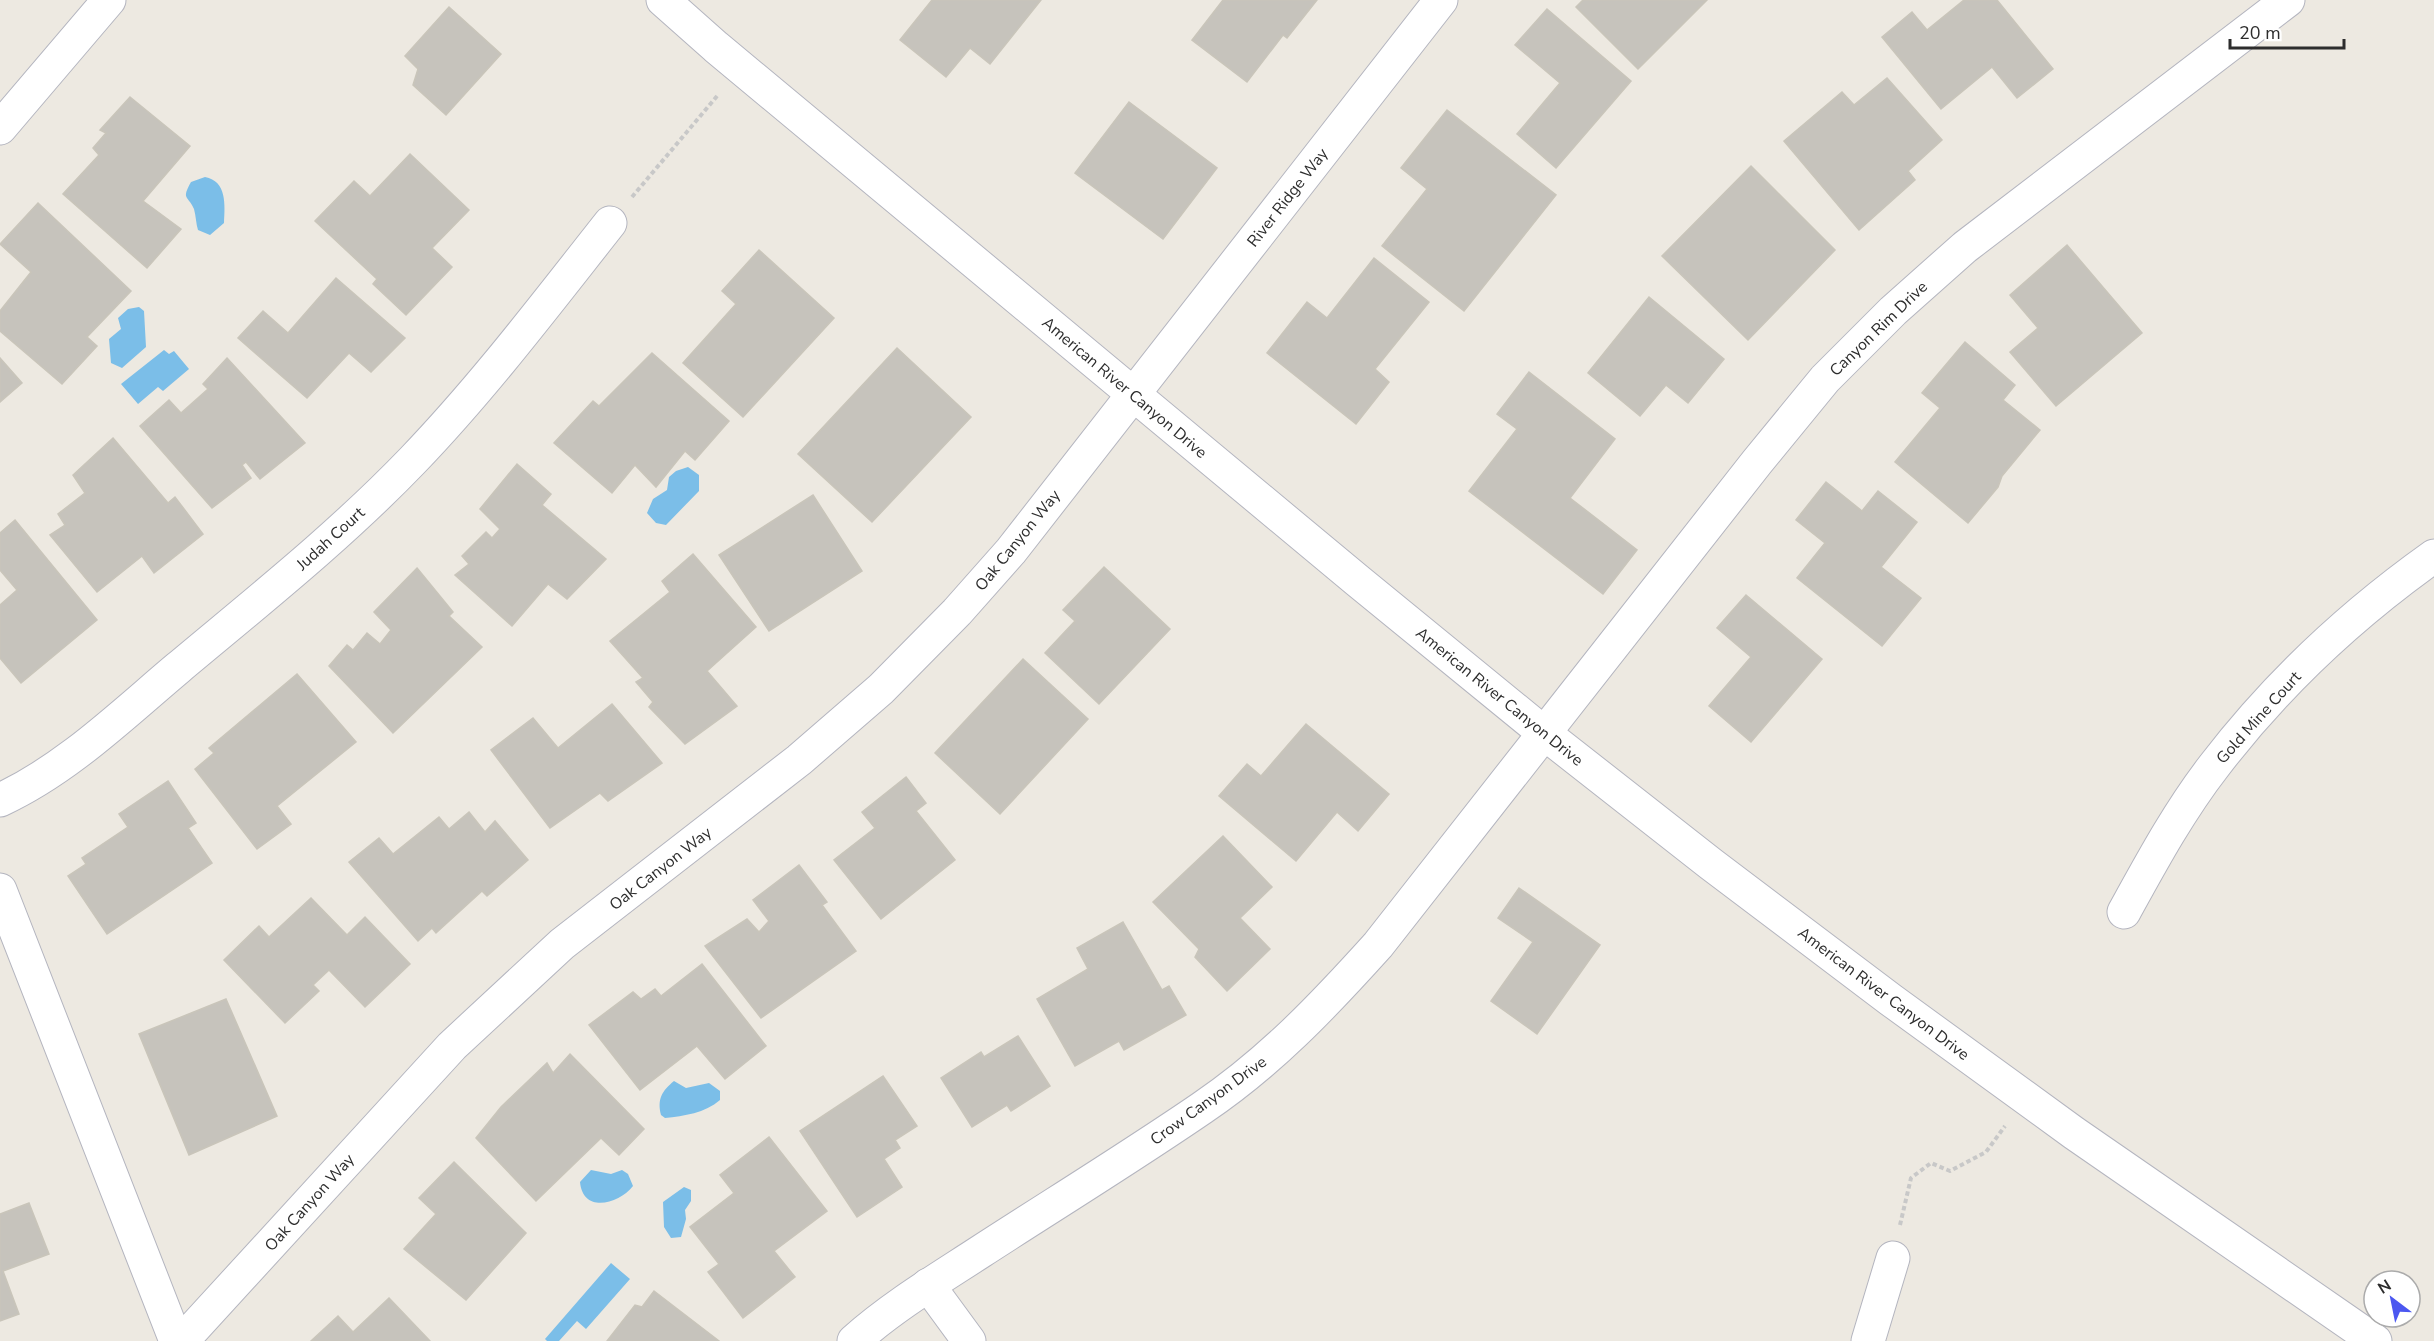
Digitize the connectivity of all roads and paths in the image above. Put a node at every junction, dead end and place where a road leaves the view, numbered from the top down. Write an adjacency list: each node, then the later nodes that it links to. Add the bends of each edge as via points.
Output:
1 (109, 0): 6 (street)
2 (663, 0): 5 (street, American River Canyon Drive)
3 (1441, 0): 8 (street, River Ridge Way)
4 (2288, 0): 10 (street, Canyon Rim Drive, via 1965,247 1893,310 1756,462)
5 (742, 68): 7 (path); 8 (street, American River Canyon Drive)
6 (0, 128)
7 (610, 223): 11 (street, Judah Court, via 493,372 412,461 333,537 68,760)
8 (1134, 394): 10 (street, American River Canyon Drive); 18 (street, Oak Canyon Way, via 1011,551 881,689 799,760 562,944 452,1046)
9 (2434, 556): 13 (street, Gold Mine Court, via 2350,621 2278,690 2214,766 2159,849)
10 (1544, 733): 14 (street, American River Canyon Drive); 16 (street, Crow Canyon Drive, via 1378,945 1318,1012 1276,1050 1202,1108)
11 (0, 800)
12 (0, 890): 17 (street)
13 (2124, 912)
14 (2025, 1097): 15 (path, via 1986,1152 1950,1171 1931,1163 1911,1178); 22 (street, American River Canyon Drive)
15 (1893, 1258): 21 (street)
16 (928, 1285): 19 (street, Crow Canyon Drive); 20 (street)
17 (176, 1341)
18 (182, 1341)
19 (854, 1341)
20 (969, 1341)
21 (1868, 1341)
22 (2375, 1341)

